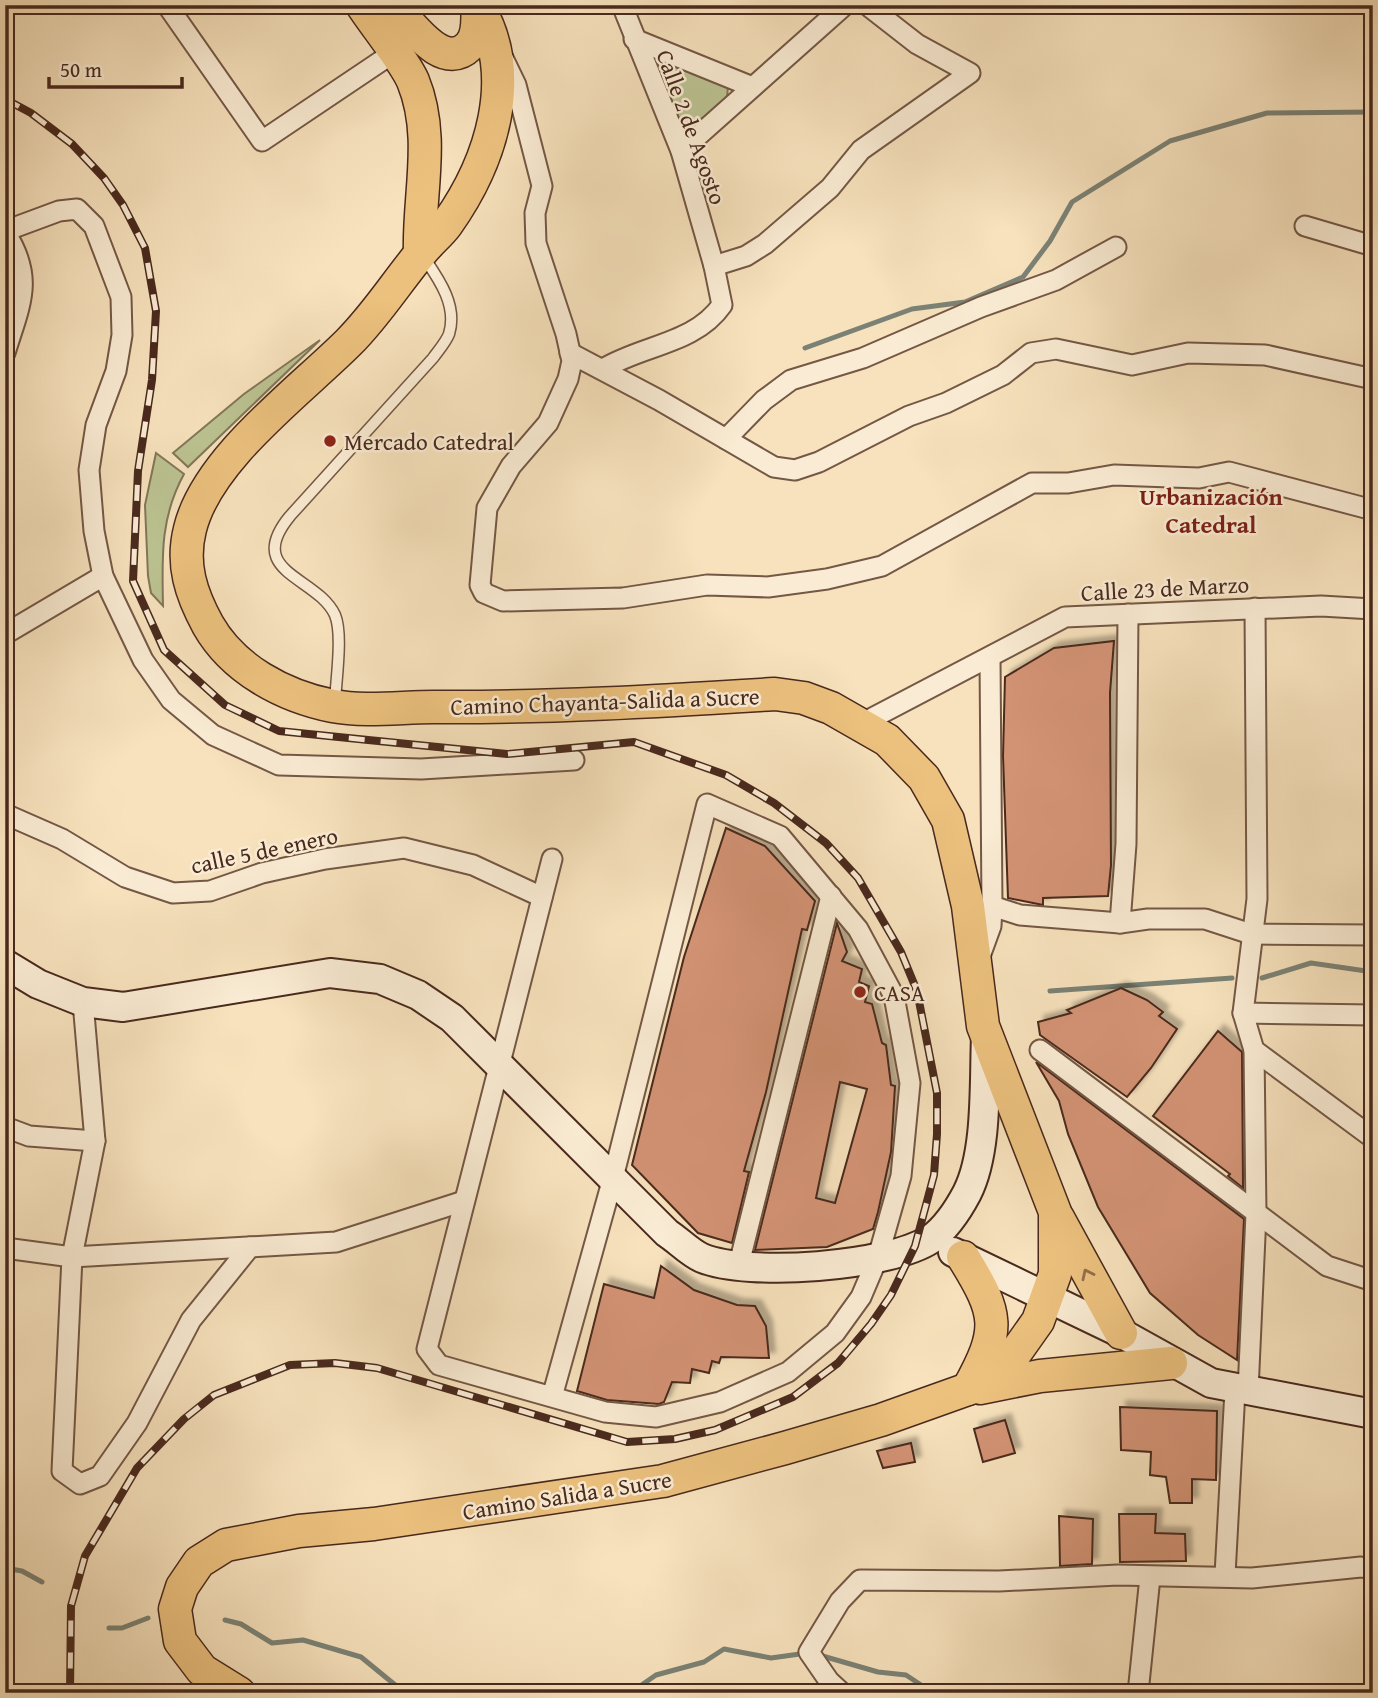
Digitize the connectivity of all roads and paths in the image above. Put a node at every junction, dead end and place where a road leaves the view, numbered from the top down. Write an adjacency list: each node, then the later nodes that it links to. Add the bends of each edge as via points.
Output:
1 (167, 5): 10 (street, via 262,141)
2 (362, 5): 10 (main road)
3 (392, 5): 4 (main road, via 427,42 451,54 462,53 472,43 477,32)
4 (477, 5): 8 (main road, Camino Chayanta-Salida a Sucre)
5 (622, 5): 9 (street, Calle 2 de Agosto)
6 (845, 5): 11 (street)
7 (867, 5): 18 (street, via 918,44 971,74 861,150 830,188 765,244)
8 (493, 36): 17 (main road, Camino Chayanta-Salida a Sucre, via 498,107 490,135 469,189 445,227); 20 (street, via 516,85 542,186 534,213 536,243)
9 (634, 39): 11 (street); 12 (street, Calle 2 de Agosto)
10 (393, 53): 17 (main road, via 413,80 421,115 427,162 419,216)
11 (750, 86): 12 (street)
12 (681, 150): 18 (street, Calle 2 de Agosto)
13 (1304, 226): 15 (street)
14 (5, 232): 19 (street, via 18,253 24,289); 25 (street, via 59,211 77,209 94,226 121,297 122,335 116,371 96,425 89,470)
15 (1373, 246)
16 (1116, 247): 23 (street, via 1056,280 863,358 791,380)
17 (420, 253): 31 (lane, via 443,285 451,310 449,335 284,523 273,545 281,566 327,601 336,618); 31 (main road, Camino Chayanta-Salida a Sucre, via 383,305 219,471 190,528 188,583 219,644 244,668)
18 (714, 266): 21 (street, Calle 2 de Agosto, via 722,305 712,320 692,333 624,356)
19 (5, 353)
20 (570, 353): 21 (street); 24 (street, via 568,379 548,424 505,475 487,508 480,585 484,593 503,601 623,598 707,585 768,587 827,579 882,566 1032,483 1114,475 1199,478 1229,472)
21 (603, 369): 23 (street)
22 (1373, 379): 23 (street, via 1265,355 1188,353 1132,365 1056,349 1031,353 1003,375 795,470 774,467)
23 (726, 439)
24 (1373, 510)
25 (103, 576): 29 (street); 33 (street, via 143,660 171,700 213,735 279,765 421,769)
26 (1255, 608): 27 (street, Calle 23 de Marzo); 28 (street, Calle 23 de Marzo); 40 (street, via 1257,899)
27 (1373, 610)
28 (1128, 614): 30 (street, Calle 23 de Marzo, via 1065,617); 39 (street)
29 (5, 634)
30 (990, 658): 32 (street, Calle 23 de Marzo); 38 (street)
31 (335, 707): 32 (main road, Camino Chayanta-Salida a Sucre, via 472,708 775,694 804,698)
32 (861, 724): 43 (main road, Camino Chayanta-Salida a Sucre, via 908,760 948,820 968,906)
33 (574, 760)
34 (5, 814): 37 (street, calle 5 de enero, via 62,839 125,877 173,893 210,891 325,859 404,848 473,865)
35 (552, 859): 37 (street)
36 (831, 896): 54 (street, via 779,836 707,804); 62 (street, via 858,929 894,996 910,1083 901,1176); 64 (street)
37 (542, 897): 50 (street)
38 (992, 906): 39 (street, via 1020,915); 43 (street, via 991,926)
39 (1121, 923): 40 (street, via 1205,919)
40 (1251, 934): 41 (street); 45 (street)
41 (1373, 935)
42 (5, 964): 44 (main road, via 38,984)
43 (976, 967): 47 (main road, Camino Chayanta-Salida a Sucre)
44 (83, 1002): 50 (main road, via 123,1007 330,973 380,979 418,995 452,1018); 53 (street)
45 (1243, 1013): 46 (street); 49 (street)
46 (1373, 1015)
47 (983, 1026): 56 (main road, Camino Chayanta-Salida a Sucre); 58 (main road, via 976,1167 956,1212)
48 (1040, 1049): 57 (street)
49 (1254, 1050): 52 (street); 57 (street)
50 (499, 1065): 54 (main road); 55 (street)
51 (5, 1127): 53 (street, via 29,1136)
52 (1373, 1138)
53 (95, 1141): 61 (street)
54 (612, 1178): 64 (main road, via 667,1233 700,1257); 71 (street)
55 (464, 1201): 59 (street, via 336,1242); 71 (street, via 427,1349 439,1365)
56 (1055, 1212): 66 (main road, Camino Chayanta-Salida a Sucre, via 1055,1274); 67 (main road, one-way to 56)
57 (1256, 1214): 65 (street, via 1327,1266); 70 (street)
58 (929, 1240): 62 (main road); 63 (main road)
59 (250, 1247): 61 (street); 61 (street, via 191,1320 138,1423 100,1476 80,1484 62,1471)
60 (5, 1248): 61 (street)
61 (72, 1256)
62 (878, 1257): 64 (main road, via 821,1266); 71 (street, via 861,1297 835,1333 788,1372 720,1402 656,1417 605,1412)
63 (963, 1257): 66 (main road); 69 (main road, via 992,1308 991,1335)
64 (738, 1268)
65 (1373, 1281)
66 (1048, 1297): 67 (main road); 69 (main road, Camino Salida a Sucre, via 1038,1321 1009,1362)
67 (1121, 1334): 68 (main road)
68 (1171, 1363): 69 (main road, via 1040,1376); 70 (main road, via 1210,1383)
69 (968, 1389): 76 (main road, Camino Salida a Sucre, via 881,1420 663,1482 226,1545 199,1562 182,1587 175,1609 180,1641 202,1670)
70 (1242, 1390): 72 (main road); 74 (street)
71 (552, 1397)
72 (1373, 1414)
73 (1373, 1569): 74 (street, via 1252,1578)
74 (1225, 1575): 75 (street)
75 (1150, 1577): 77 (street, via 860,1580 809,1652); 78 (street)
76 (239, 1693)
77 (842, 1693)
78 (1138, 1693)

